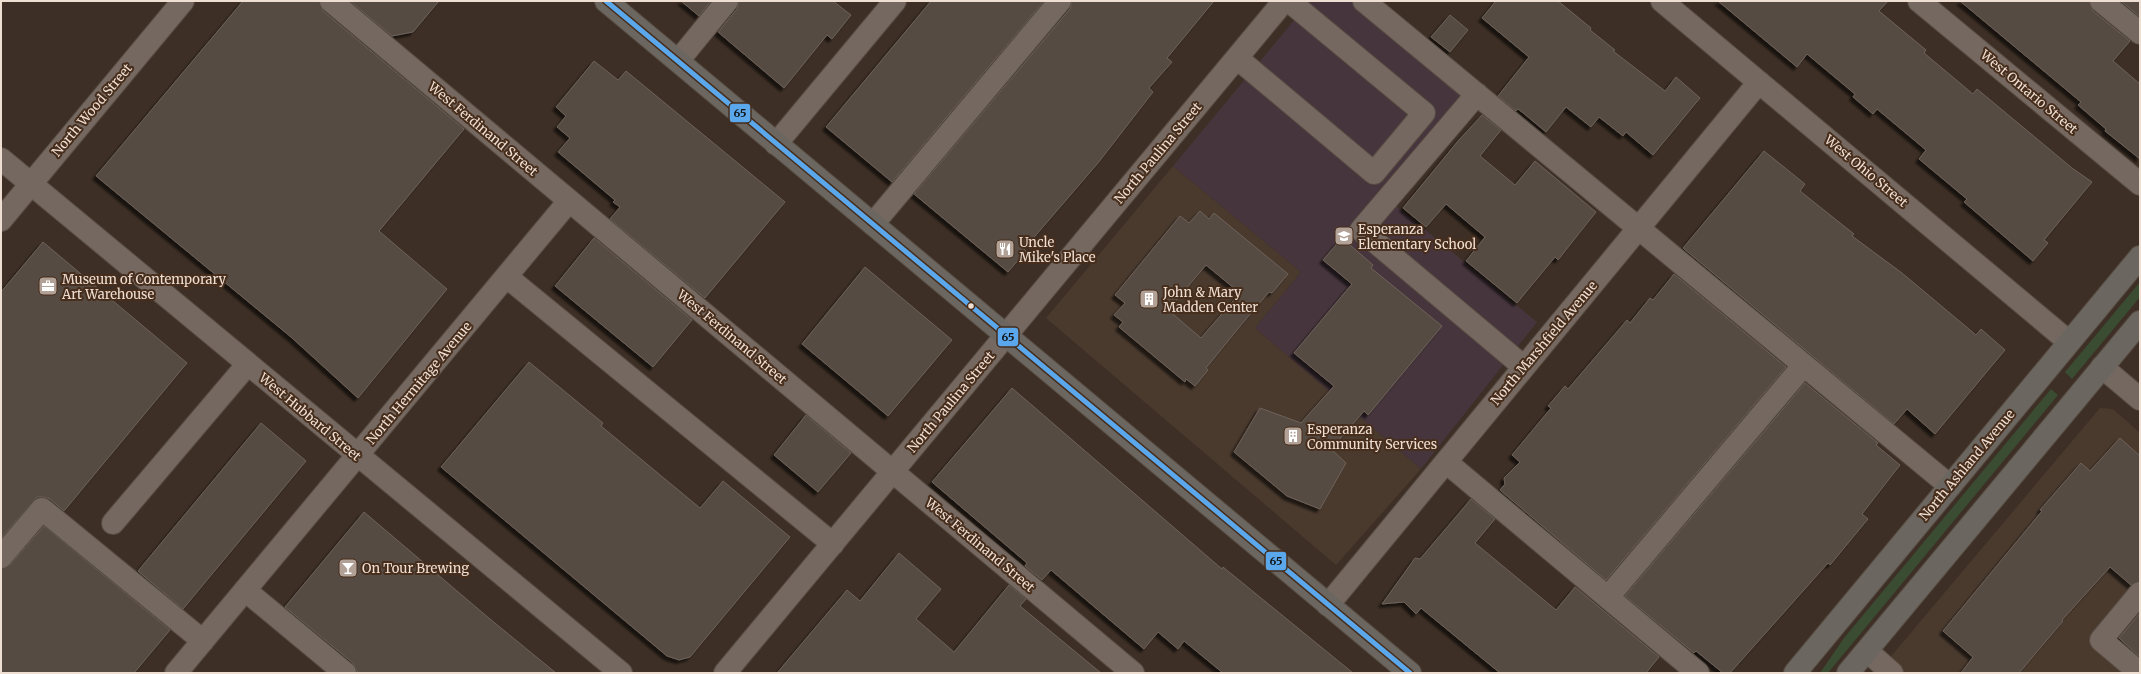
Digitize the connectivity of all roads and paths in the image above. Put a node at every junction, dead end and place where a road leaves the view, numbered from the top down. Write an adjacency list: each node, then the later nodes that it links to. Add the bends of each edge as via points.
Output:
1 (183, 1): 20 (street, North Wood Street)
2 (331, 1): 22 (street, West Ferdinand Street)
3 (606, 1): 15 (main road)
4 (727, 1): 15 (street)
5 (895, 1): 18 (street)
6 (1060, 1): 24 (street)
7 (1284, 1): 14 (street, North Paulina Street)
8 (1289, 1): 14 (street, via 1424,113 1374,173)
9 (1364, 1): 17 (street)
10 (1662, 1): 16 (street, West Ohio Street)
11 (1919, 1): 21 (street, West Ontario Street)
12 (2101, 1): 13 (street)
13 (2140, 33)
14 (1237, 58): 29 (street, North Paulina Street)
15 (678, 61): 18 (main road)
16 (1759, 82): 25 (street, North Marshfield Avenue); 30 (street, West Ohio Street)
17 (1477, 94): 25 (street); 33 (street, via 1361,230)
18 (776, 144): 24 (main road)
19 (1, 159): 20 (street, West Hubbard Street)
20 (31, 184): 23 (street, North Wood Street); 31 (street, West Hubbard Street)
21 (2140, 184)
22 (569, 201): 27 (street, North Hermitage Avenue); 38 (street, West Ferdinand Street)
23 (1, 220)
24 (873, 224): 29 (main road)
25 (1638, 229): 32 (street); 33 (street, North Marshfield Avenue)
26 (2140, 257): 30 (main road, North Ashland Avenue)
27 (506, 277): 36 (street, North Hermitage Avenue); 41 (street)
28 (2140, 322): 34 (main road)
29 (1006, 335): 38 (street, North Paulina Street); 46 (main road)
30 (2069, 342): 39 (main road, North Ashland Avenue)
31 (248, 365): 36 (street, West Hubbard Street); 40 (street)
32 (1803, 366): 39 (street); 45 (street)
33 (1524, 367): 37 (street, North Marshfield Avenue)
34 (2102, 367): 35 (street); 48 (main road)
35 (2140, 399)
36 (358, 456): 43 (street, North Hermitage Avenue); 51 (street, West Hubbard Street)
37 (1446, 462): 45 (street); 46 (street, North Marshfield Avenue)
38 (893, 472): 41 (street, North Paulina Street); 53 (street, West Ferdinand Street)
39 (1950, 486): 56 (main road, North Ashland Avenue)
40 (113, 523)
41 (833, 544): 52 (street, North Paulina Street)
42 (1, 557): 47 (street, via 42,509)
43 (245, 590): 47 (street, North Hermitage Avenue); 50 (street)
44 (2140, 593): 59 (street, via 2101,640)
45 (1608, 597): 55 (street)
46 (1328, 605): 54 (main road)
47 (203, 640): 49 (street, North Hermitage Avenue)
48 (1867, 650): 57 (main road); 58 (street)
49 (176, 673)
50 (345, 673)
51 (621, 673)
52 (725, 673)
53 (1133, 673)
54 (1410, 673)
55 (1698, 673)
56 (1795, 673)
57 (1848, 673)
58 (1892, 673)
59 (2140, 673)

